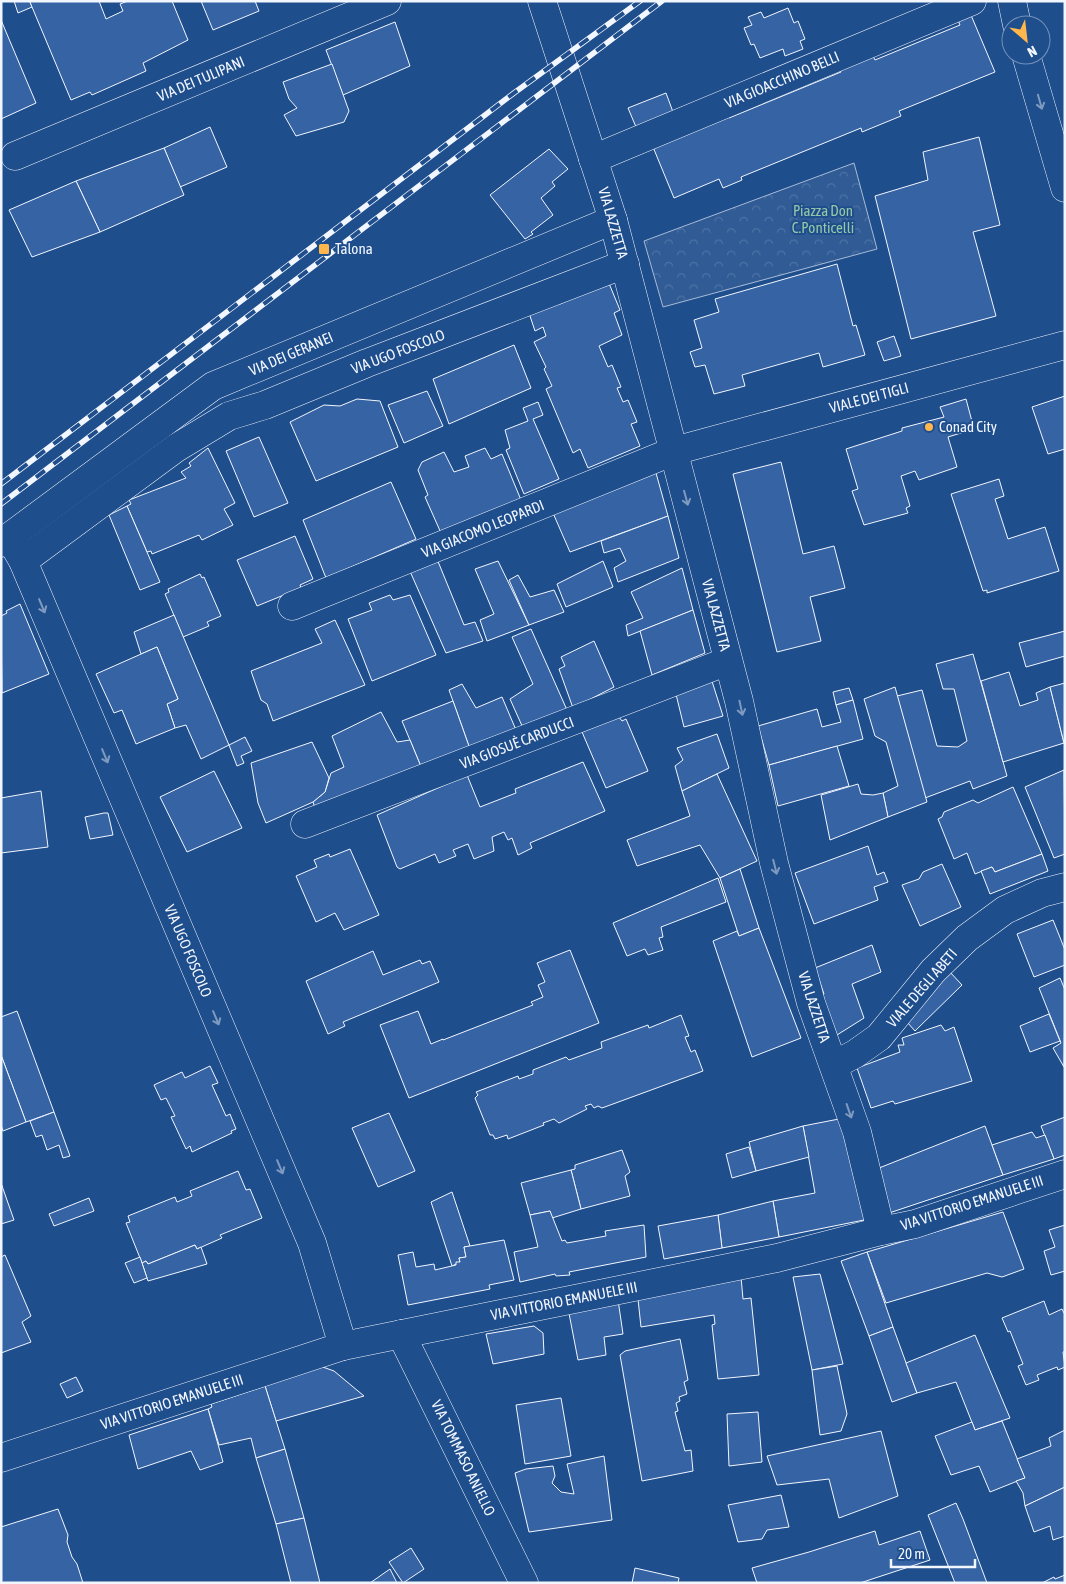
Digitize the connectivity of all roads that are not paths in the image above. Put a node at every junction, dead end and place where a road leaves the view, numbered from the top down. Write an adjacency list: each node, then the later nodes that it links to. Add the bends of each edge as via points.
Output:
1 (387, 1): 7 (street, VIA DEI TULIPANI)
2 (542, 1): 8 (street, VIA LAZZETTA)
3 (972, 1): 8 (street, VIA GIOACCHINO BELLI)
4 (1012, 1): 5 (street)
5 (1015, 15)
6 (1029, 65): 9 (street, one-way to 9)
7 (15, 156)
8 (593, 159): 10 (street, VIA LAZZETTA)
9 (1065, 188)
10 (613, 220): 11 (street, VIA LAZZETTA); 13 (street, VIA DEI GERANEI, via 213,386)
11 (624, 264): 14 (street, VIA UGO FOSCOLO, via 265,405 229,416); 15 (street, VIA LAZZETTA)
12 (1065, 345): 15 (street, VIALE DEI TIGLI)
13 (150, 433): 14 (street); 16 (street, VIA DEI GERANEI)
14 (176, 448): 17 (street, VIA UGO FOSCOLO)
15 (674, 451): 18 (street, VIA GIACOMO LEOPARDI); 19 (street, VIA LAZZETTA, one-way to 19)
16 (5, 540): 17 (street, VIA UGO FOSCOLO)
17 (22, 561): 26 (street, VIA UGO FOSCOLO, one-way to 26, via 312,1243)
18 (292, 606)
19 (728, 661): 20 (street, VIA GIOSUÈ CARDUCCI); 22 (street, VIA LAZZETTA, one-way to 22, via 808,994)
20 (305, 824)
21 (1065, 886): 22 (street, VIALE DEGLI ABETI, via 1004,910 967,938 933,971 879,1036)
22 (834, 1065): 24 (street, VIA LAZZETTA, one-way to 24, via 857,1132)
23 (1065, 1174): 24 (street, VIA VITTORIO EMANUELE III, via 915,1224)
24 (881, 1231): 25 (street, VIA VITTORIO EMANUELE III, via 778,1258)
25 (401, 1334): 26 (street, VIA VITTORIO EMANUELE III); 28 (street, VIA TOMMASO ANIELLO)
26 (343, 1346): 27 (street, VIA VITTORIO EMANUELE III)
27 (1, 1458)
28 (524, 1583)

